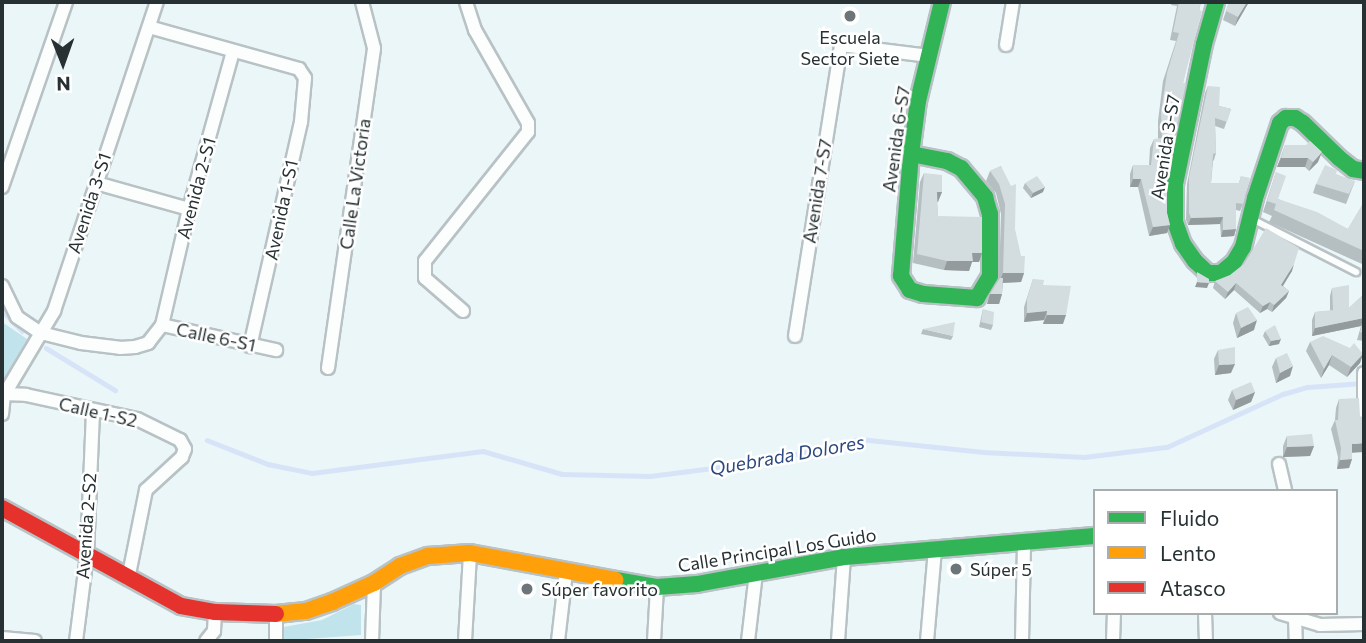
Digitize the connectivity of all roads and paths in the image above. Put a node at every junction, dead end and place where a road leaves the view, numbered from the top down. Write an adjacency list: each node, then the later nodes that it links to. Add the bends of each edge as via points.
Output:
1 (66, 2): 15 (street)
2 (157, 2): 8 (street, Avenida 3-S1)
3 (362, 2): 26 (street, Calle La Victoria, via 374,48)
4 (466, 2): 20 (street, via 475,30 528,122 528,132 425,261 425,278)
5 (942, 2): 11 (street, Avenida 6-S7)
6 (1013, 2): 9 (street)
7 (1216, 2): 17 (street, Avenida 3-S7, via 1175,184 1175,222 1195,261 1208,273 1221,273 1243,247)
8 (149, 27): 10 (street); 14 (street, Avenida 3-S1)
9 (1006, 45)
10 (233, 51): 16 (street, Avenida 2-S1); 24 (street, Avenida 1-S1, via 303,73 301,122)
11 (929, 56): 12 (street, Avenida 6-S7); 23 (street, Avenida 7-S7, via 841,45)
12 (911, 154): 12 (street, Avenida 6-S7, via 947,161 970,177 985,197 990,214 990,276 977,299 923,294 902,282)
13 (1364, 172): 17 (street, Avenida 3-S7, via 1339,158 1303,123 1286,118 1280,123)
14 (96, 183): 16 (street); 22 (street, Avenida 3-S1, via 54,312)
15 (2, 187)
16 (189, 209): 21 (street, Avenida 2-S1)
17 (1252, 219): 18 (lane)
18 (1356, 272)
19 (2, 286): 22 (street, via 17,317)
20 (463, 311)
21 (162, 325): 22 (street, Calle 6-S1, via 148,343 120,348); 24 (street, Calle 6-S1)
22 (41, 333): 28 (street, Avenida 3-S1)
23 (796, 336)
24 (250, 346): 25 (street, Calle 6-S1)
25 (276, 350)
26 (328, 368)
27 (1364, 373): 29 (street)
28 (3, 395): 30 (street, Calle 1-S2, via 26,395); 31 (street)
29 (1363, 397): 32 (street)
30 (93, 411): 40 (street, Avenida 2-S2); 44 (street, Calle 1-S2, via 137,419 180,440 185,449 146,490)
31 (2, 414)
32 (1364, 421)
33 (1279, 464): 34 (street)
34 (1285, 489)
35 (2, 508): 40 (street, Calle Principal Los Guido)
36 (1093, 536): 37 (street, Calle Principal Los Guido)
37 (1024, 542): 38 (street, Calle Principal Los Guido); 67 (street)
38 (935, 549): 41 (street, Calle Principal Los Guido); 66 (street)
39 (470, 553): 42 (street, Calle Principal Los Guido); 45 (street, Calle Principal Los Guido, via 428,556 400,566); 61 (street)
40 (86, 555): 44 (street, Calle Principal Los Guido); 57 (street, Avenida 2-S2)
41 (844, 557): 43 (street, Calle Principal Los Guido); 65 (street)
42 (566, 572): 46 (street, Calle Principal Los Guido); 62 (street)
43 (756, 573): 46 (street, Calle Principal Los Guido); 64 (street)
44 (128, 579): 47 (street, Calle Principal Los Guido, via 181,606)
45 (374, 583): 48 (street, Calle Principal Los Guido, via 306,611); 60 (street)
46 (657, 587): 63 (street)
47 (215, 612): 48 (street, Calle Principal Los Guido); 58 (street, via 214,631)
48 (276, 614): 59 (street)
49 (1114, 615): 68 (street)
50 (1206, 615): 69 (street)
51 (1286, 615): 52 (street)
52 (1295, 618): 53 (street); 70 (street)
53 (1318, 619): 54 (street)
54 (1364, 624)
55 (2, 638): 56 (street)
56 (35, 641)
57 (76, 641)
58 (206, 641)
59 (276, 641)
60 (372, 641)
61 (465, 641)
62 (558, 641)
63 (654, 641)
64 (748, 641)
65 (838, 641)
66 (927, 641)
67 (1022, 641)
68 (1113, 641)
69 (1206, 641)
70 (1296, 641)

